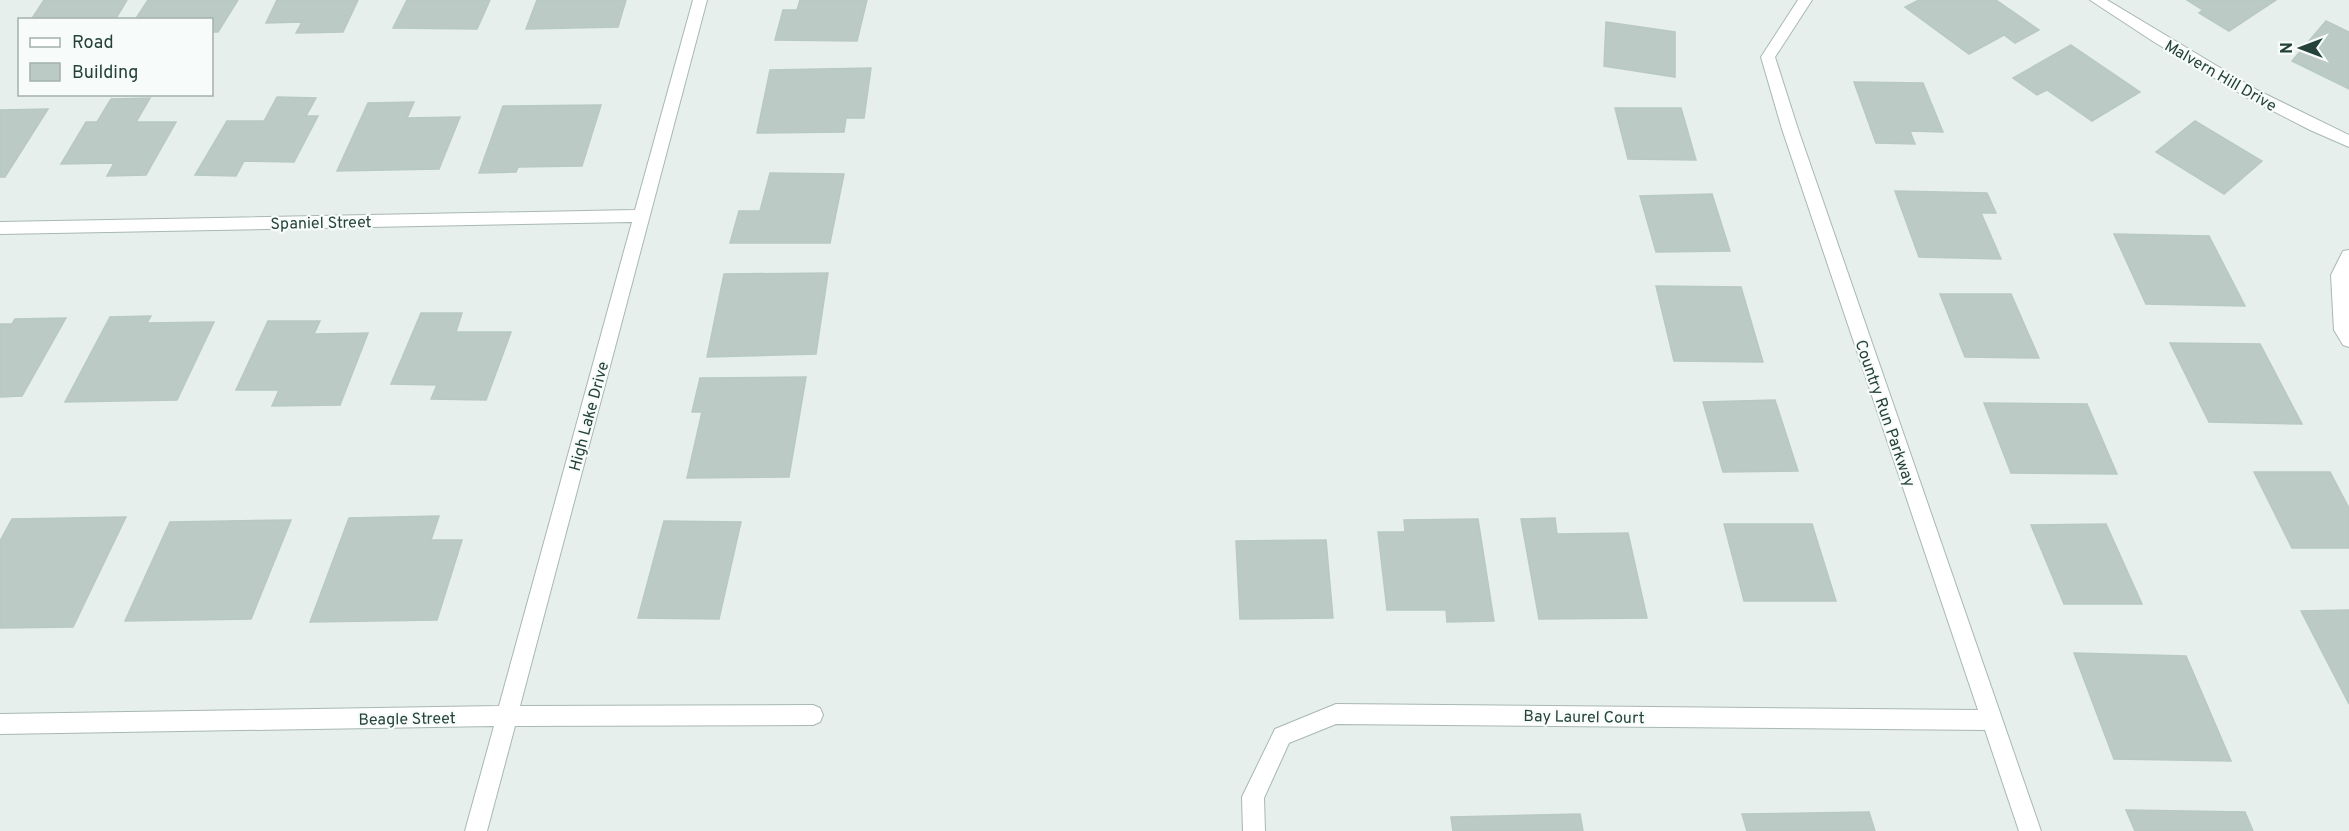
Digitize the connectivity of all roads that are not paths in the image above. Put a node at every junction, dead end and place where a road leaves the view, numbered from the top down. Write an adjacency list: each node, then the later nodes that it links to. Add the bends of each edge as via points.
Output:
1 (700, 0): 5 (street, High Lake Drive)
2 (1804, 0): 11 (street, Country Run Parkway, via 1768,57)
3 (2097, 0): 4 (street, Malvern Hill Drive, via 2295,118)
4 (2349, 141)
5 (642, 216): 6 (street, Spaniel Street); 10 (street, High Lake Drive)
6 (0, 228)
7 (2349, 256): 8 (street, via 2339,275 2343,330)
8 (2349, 340)
9 (813, 715): 10 (street, Beagle Street)
10 (507, 716): 12 (street, Beagle Street); 13 (street, High Lake Drive)
11 (1992, 720): 14 (street, Bay Laurel Court, via 1336,714 1282,736 1253,797); 15 (street, Country Run Parkway)
12 (0, 724)
13 (476, 831)
14 (1254, 831)
15 (2030, 831)

